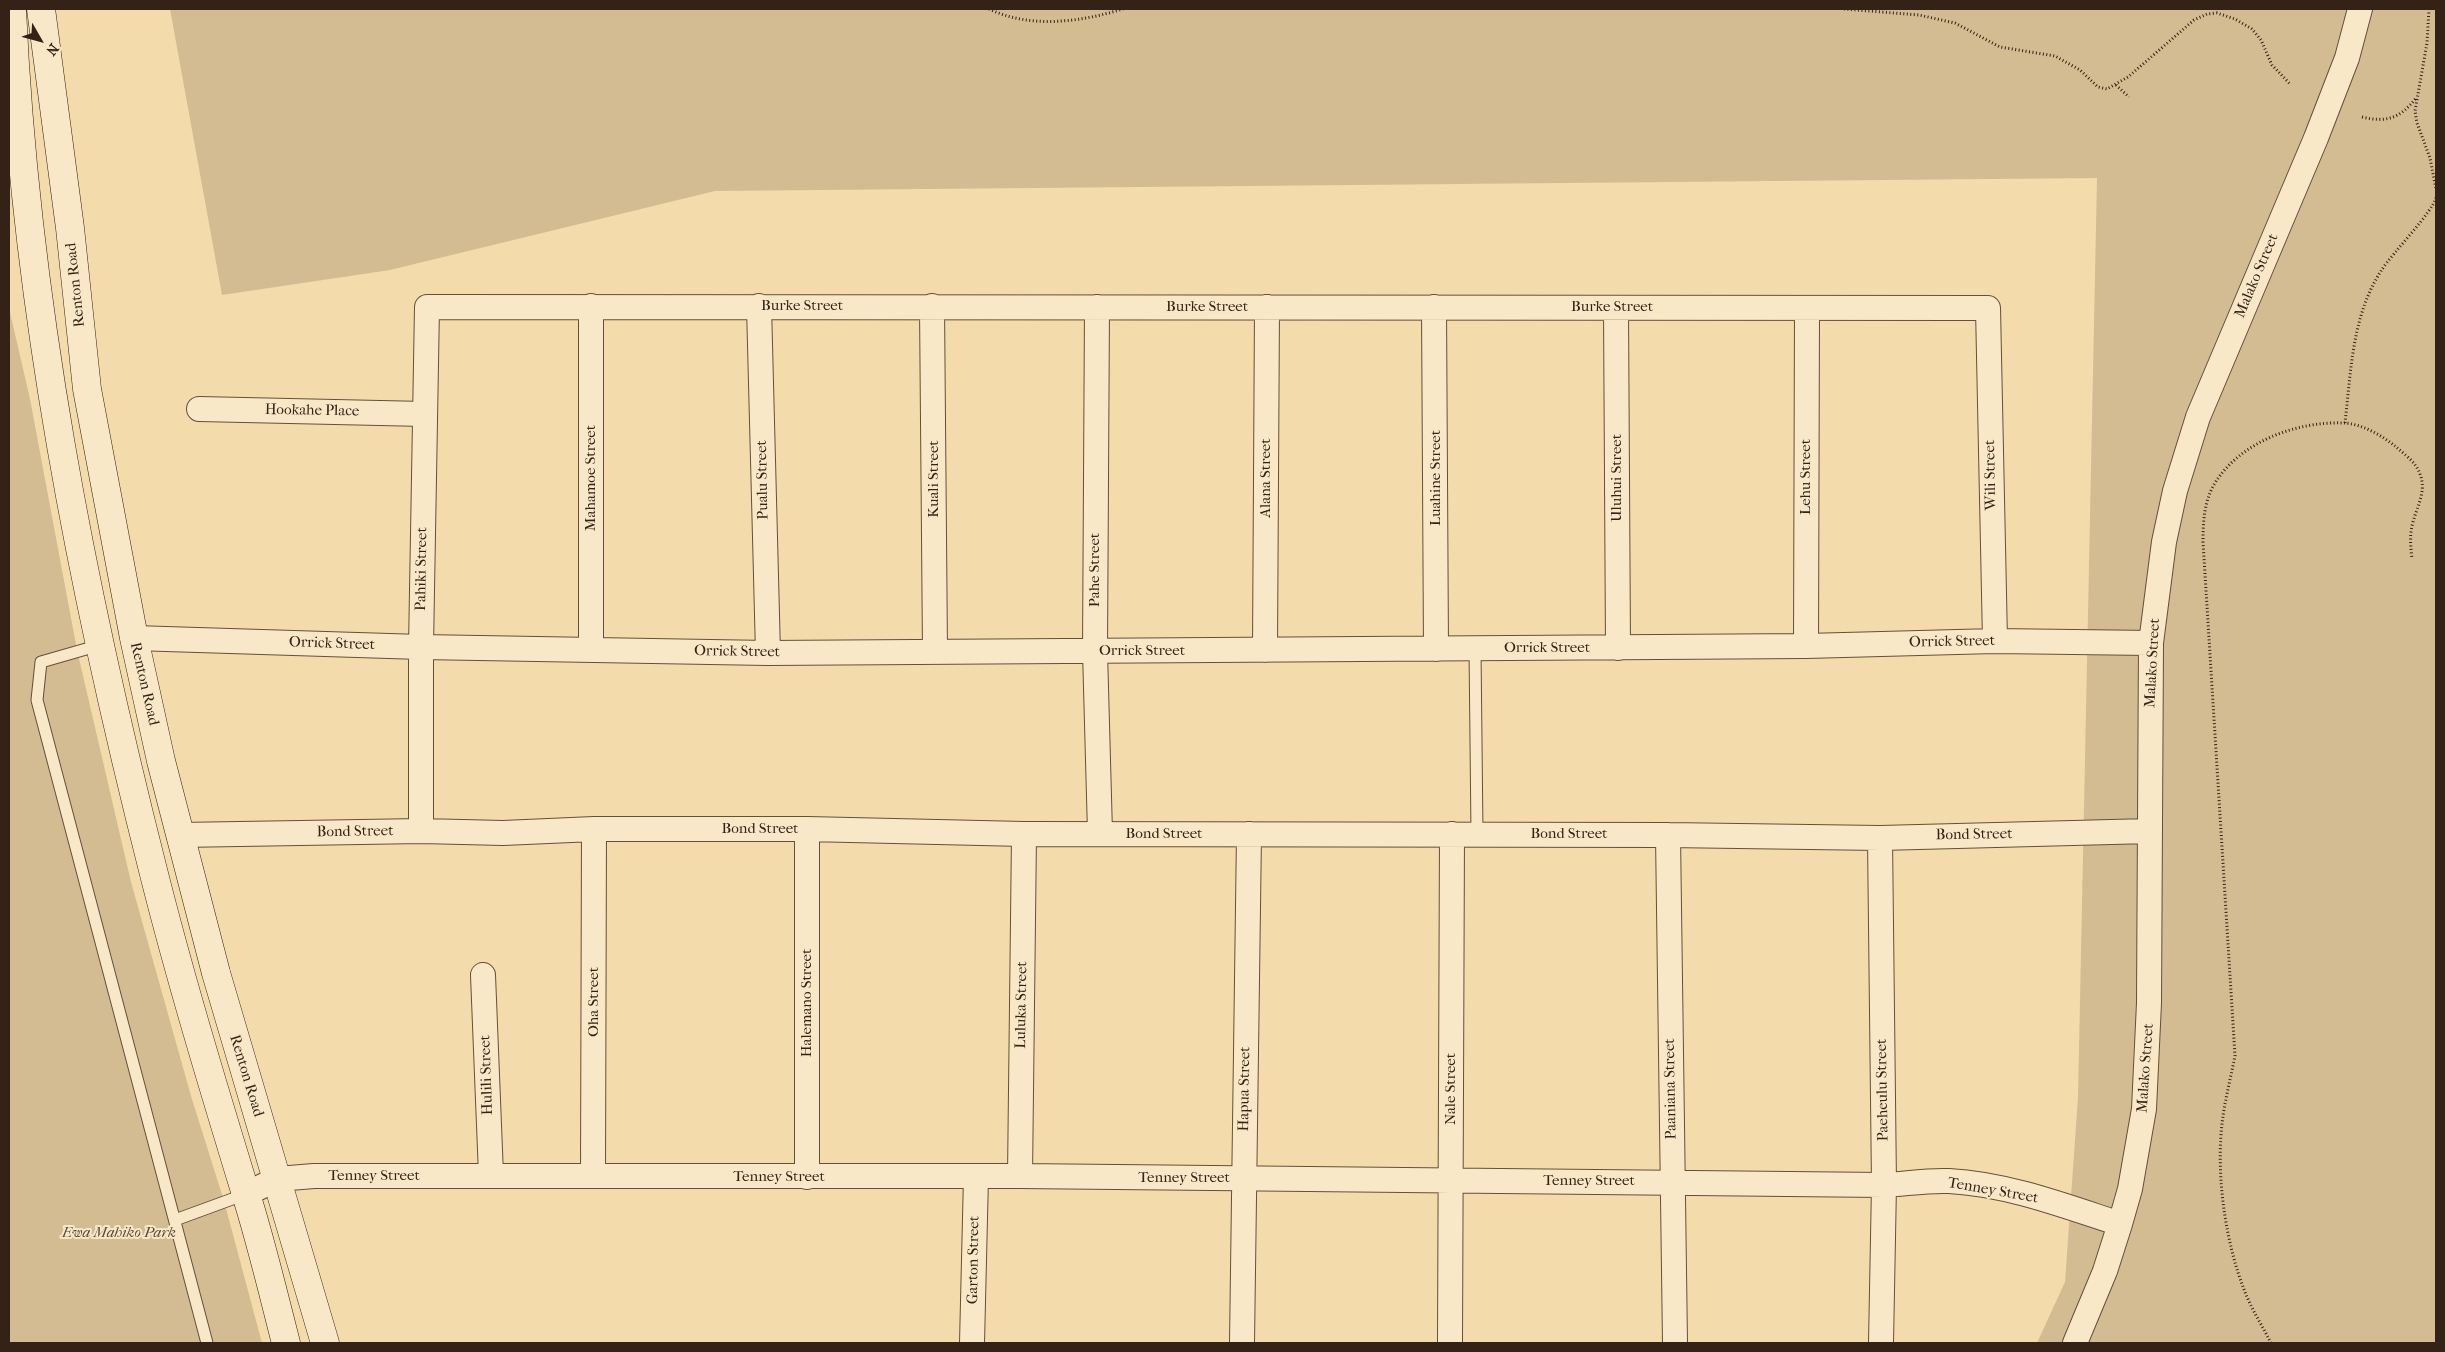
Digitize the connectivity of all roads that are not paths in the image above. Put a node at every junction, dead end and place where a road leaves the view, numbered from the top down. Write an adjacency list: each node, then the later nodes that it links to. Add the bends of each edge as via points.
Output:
1 (12, 9): 5 (street)
2 (41, 9): 4 (street, Renton Road)
3 (2360, 9): 20 (street, Malako Street, via 2347,58 2323,121 2218,366 2186,451 2164,542)
4 (70, 228): 5 (street); 18 (street, Renton Road, via 87,390)
5 (32, 234): 21 (street, via 53,395)
6 (591, 306): 7 (street, Burke Street); 9 (street, Burke Street); 27 (street, Mahamoe Street)
7 (759, 306): 8 (street, Burke Street); 31 (street, Pualu Street)
8 (932, 306): 10 (street, Burke Street); 30 (street, Kuali Street)
9 (427, 307): 17 (street, Pahiki Street)
10 (1097, 307): 11 (street, Burke Street); 29 (street, Pahe Street)
11 (1267, 307): 12 (street, Burke Street); 28 (street, Alana Street)
12 (1434, 307): 13 (street, Burke Street); 25 (street, Luahine Street)
13 (1616, 308): 14 (street, Burke Street); 24 (street, Uluhui Street)
14 (1807, 308): 15 (street, Burke Street); 22 (street, Lehu Street)
15 (1988, 308): 19 (street, Wili Street)
16 (200, 409): 17 (street, Hookahe Place)
17 (425, 414): 23 (street, Pahiki Street)
18 (134, 638): 23 (street, Orrick Street); 41 (street, Renton Road)
19 (1995, 641): 20 (street, Orrick Street); 22 (street, Orrick Street)
20 (2151, 643): 35 (street, Malako Street)
21 (100, 645): 55 (street, via 154,876); 56 (lane, via 41,662 37,700)
22 (1806, 646): 24 (street, Orrick Street)
23 (421, 647): 27 (street, Orrick Street); 34 (street, Pahiki Street)
24 (1618, 648): 26 (street, Orrick Street)
25 (1436, 649): 26 (street, Orrick Street); 28 (street, Orrick Street)
26 (1475, 649): 40 (lane)
27 (591, 650): 31 (street, Orrick Street)
28 (1265, 650): 29 (street, Orrick Street)
29 (1095, 651): 30 (street, Orrick Street); 36 (street, Pahe Street)
30 (935, 652): 31 (street, Orrick Street)
31 (768, 653)
32 (594, 829): 33 (street, Bond Street); 34 (street, Bond Street, via 503,833); 46 (street, Oha Street)
33 (807, 829): 37 (street, Bond Street); 49 (street, Halemano Street)
34 (421, 831): 41 (street, Bond Street)
35 (2150, 832): 43 (street, Bond Street); 57 (street, Malako Street, via 2149,1003 2144,1109 2130,1189)
36 (1100, 833): 37 (street, Bond Street); 38 (street, Bond Street)
37 (1024, 834): 47 (street, Luluka Street)
38 (1249, 834): 39 (street, Bond Street); 50 (street, Hapua Street)
39 (1452, 834): 40 (street, Bond Street); 52 (street, Nale Street)
40 (1477, 834): 42 (street, Bond Street)
41 (180, 835): 51 (street, Renton Road, via 216,974)
42 (1668, 835): 43 (street, Bond Street); 53 (street, Paaniana Street)
43 (1880, 838): 54 (street, Paeheulu Street)
44 (483, 975): 45 (street, Hulili Street)
45 (491, 1175): 46 (street, Tenney Street); 51 (street, Tenney Street)
46 (593, 1175): 49 (street, Tenney Street)
47 (1020, 1176): 48 (street, Tenney Street); 50 (street, Tenney Street)
48 (976, 1177): 49 (street, Tenney Street); 61 (street, Garton Street)
49 (808, 1178)
50 (1244, 1178): 52 (street, Tenney Street); 62 (street, Hapua Street)
51 (278, 1179): 55 (street, Tenney Street); 60 (street, Renton Road)
52 (1451, 1181): 53 (street, Tenney Street); 63 (street, Nale Street)
53 (1672, 1181): 54 (street, Tenney Street); 64 (street, Paaniana Street)
54 (1884, 1185): 57 (street, Tenney Street, via 1949,1181 2001,1189); 65 (street, Paeheulu Street)
55 (246, 1194): 56 (lane); 59 (street)
56 (176, 1220): 58 (lane)
57 (2120, 1224): 66 (street, Malako Street)
58 (207, 1343)
59 (286, 1343)
60 (325, 1343)
61 (972, 1343)
62 (1242, 1343)
63 (1450, 1343)
64 (1675, 1343)
65 (1881, 1343)
66 (2075, 1343)

